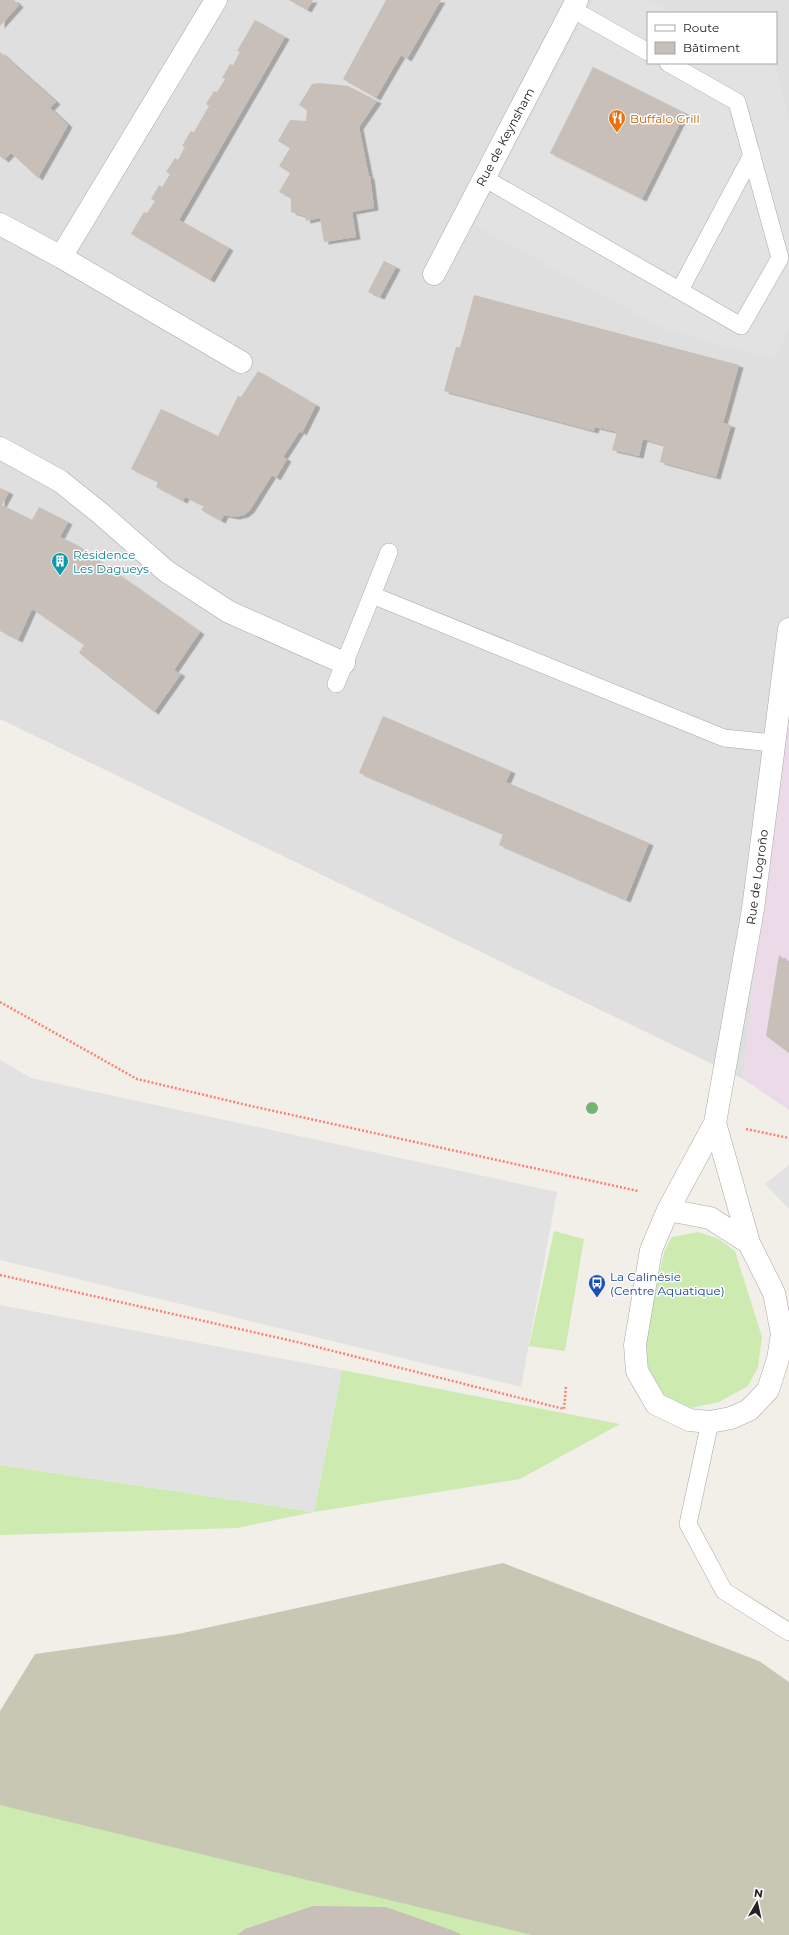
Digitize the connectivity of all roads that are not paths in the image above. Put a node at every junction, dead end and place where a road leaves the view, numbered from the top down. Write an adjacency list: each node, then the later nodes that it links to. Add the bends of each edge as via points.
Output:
1 (216, 0): 8 (street)
2 (575, 4): 3 (lane); 6 (street, Rue de Keynsham)
3 (647, 51)
4 (670, 64): 5 (lane, via 737,102)
5 (752, 155): 10 (lane); 10 (lane, via 780,258 741,326)
6 (484, 178): 9 (street, Rue de Keynsham); 10 (lane)
7 (0, 224): 8 (street)
8 (61, 258): 11 (street)
9 (434, 274)
10 (680, 290)
11 (242, 362)
12 (0, 448): 17 (street, via 60,481 166,571 229,612)
13 (389, 552): 14 (lane)
14 (372, 595): 17 (lane); 19 (lane, via 724,738)
15 (789, 629): 16 (street, Rue de Logroño)
16 (787, 654): 19 (street, Rue de Logroño)
17 (344, 664): 18 (lane)
18 (336, 684)
19 (773, 743): 20 (street, Rue de Logroño, via 753,910)
20 (715, 1123): 21 (street, Rue de Logroño); 22 (street, Rue de Logroño)
21 (668, 1210): 22 (street, via 710,1218); 23 (street, Rue de Logroño, via 651,1250 635,1345 637,1371 656,1404 689,1420)
22 (749, 1243): 23 (street, Rue de Logroño, via 774,1293 782,1334 778,1359 768,1390 749,1410 731,1418)
23 (710, 1422): 24 (lane, via 688,1524 724,1591)
24 (789, 1632)

